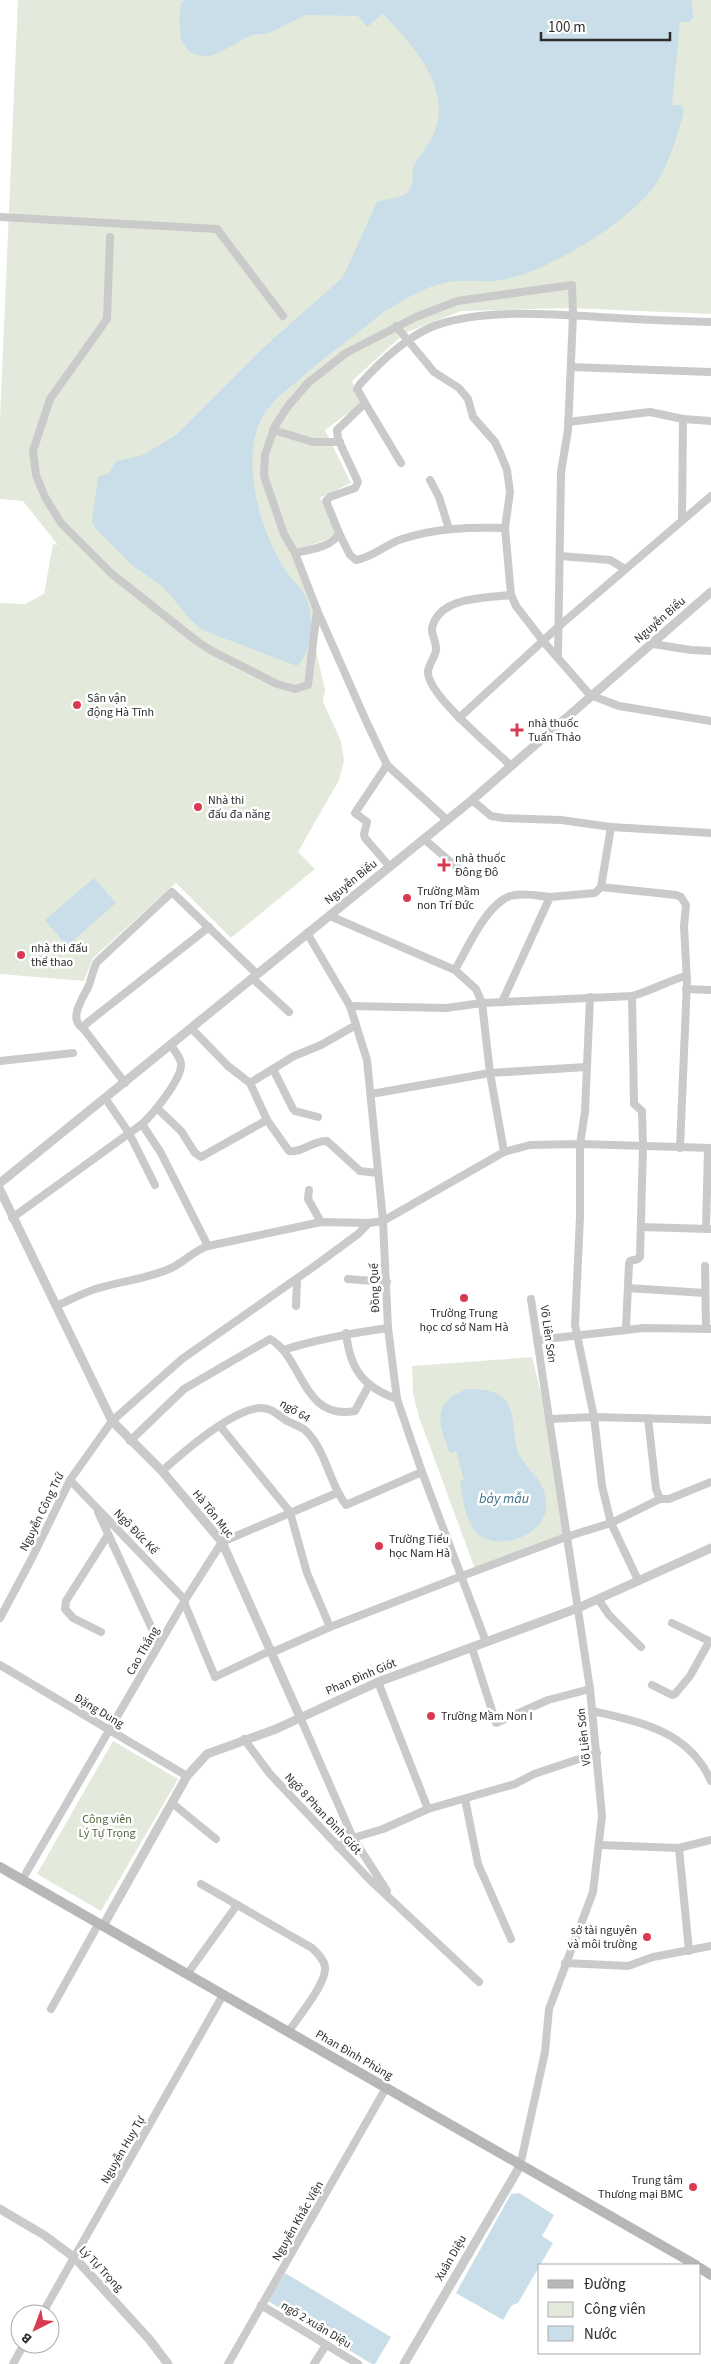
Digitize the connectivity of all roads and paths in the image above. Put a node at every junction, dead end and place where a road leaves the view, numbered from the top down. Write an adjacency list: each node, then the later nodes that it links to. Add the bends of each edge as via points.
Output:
1 (0, 217): 3 (street, via 217,229)
2 (110, 237): 28 (street, via 107,319 50,399 32,450 36,475 45,497 60,523 112,574 212,651 277,684 295,689 308,685)
3 (283, 316)
4 (573, 316): 5 (street); 6 (street, via 572,286 457,301); 7 (street, via 478,317 436,325); 8 (street)
5 (711, 322)
6 (396, 326): 7 (street); 14 (street, via 346,352 309,382)
7 (406, 341): 10 (street, via 360,384 357,389); 21 (street, via 434,372 459,388 468,399 473,417 495,442 507,470 510,492)
8 (571, 367): 9 (street); 13 (street)
9 (711, 372)
10 (364, 403): 15 (street, via 337,430); 16 (street)
11 (683, 419): 12 (street); 13 (street, via 650,412); 19 (street)
12 (711, 421)
13 (568, 422): 24 (street, via 561,472)
14 (273, 430): 15 (street, via 313,442); 23 (street, via 265,455 264,476 284,534)
15 (340, 442): 22 (street, via 358,482 355,488 326,501)
16 (401, 464)
17 (430, 480): 20 (street)
18 (711, 496): 19 (street)
19 (682, 520): 25 (street)
20 (449, 528): 21 (street); 22 (street, via 402,539 356,560 350,555)
21 (505, 528): 27 (street)
22 (340, 533): 23 (street, via 333,541)
23 (295, 553): 28 (street)
24 (560, 556): 25 (street, via 610,560); 29 (street)
25 (625, 569): 29 (street)
26 (711, 592): 31 (street, Nguyễn Biểu)
27 (511, 595): 30 (street); 35 (street, via 459,602 442,611 434,622 431,631 437,649 428,672 436,690)
28 (317, 610): 37 (street)
29 (558, 627): 30 (street); 33 (street)
30 (544, 641): 33 (street); 35 (street)
31 (652, 644): 32 (street); 34 (street, Nguyễn Biểu)
32 (711, 651)
33 (558, 654): 34 (street)
34 (590, 695): 36 (street, via 619,706); 38 (street, Nguyễn Biểu)
35 (460, 718): 38 (street)
36 (711, 721)
37 (387, 765): 40 (street); 44 (street, via 355,813 367,822 365,838)
38 (510, 765): 39 (street, Nguyễn Biểu)
39 (472, 800): 40 (street, Nguyễn Biểu); 41 (street, via 491,816)
40 (446, 819): 43 (street, Nguyễn Biểu)
41 (610, 827): 42 (street); 46 (street)
42 (711, 833)
43 (424, 839): 44 (street, Nguyễn Biểu); 45 (street)
44 (390, 867): 48 (street, Nguyễn Biểu)
45 (460, 870)
46 (601, 887): 47 (street, via 594,892); 53 (street, via 662,892 681,897 686,904)
47 (550, 897): 51 (street, via 524,894 505,898 482,923); 58 (street)
48 (330, 916): 50 (street, Nguyễn Biểu); 51 (street)
49 (209, 927): 52 (street); 63 (street); 63 (street, via 172,892 97,962 78,1006 76,1019)
50 (307, 933): 52 (street, Nguyễn Biểu); 60 (street, Đồng Quế)
51 (455, 970): 59 (street, via 476,988)
52 (254, 976): 61 (street); 64 (street, Nguyễn Biểu)
53 (686, 976): 54 (street); 56 (street)
54 (686, 989): 55 (street); 82 (street)
55 (711, 990)
56 (632, 996): 57 (street); 81 (street, via 634,1104 642,1111)
57 (590, 997): 58 (street); 68 (street)
58 (502, 1002): 59 (street)
59 (482, 1003): 60 (street, via 446,1008); 70 (street)
60 (350, 1006): 62 (street, Đồng Quế)
61 (289, 1012)
62 (356, 1025): 69 (street); 73 (street, Đồng Quế, via 367,1060)
63 (84, 1028): 71 (street)
64 (192, 1029): 65 (street, Nguyễn Biểu); 72 (street, via 228,1066)
65 (171, 1045): 71 (street, Nguyễn Biểu); 75 (street, via 181,1068)
66 (73, 1053): 67 (street)
67 (0, 1061)
68 (586, 1067): 70 (street); 80 (street)
69 (273, 1069): 72 (street); 76 (street, via 293,1108)
70 (490, 1073): 73 (street); 84 (street)
71 (125, 1083): 74 (street, Nguyễn Biểu)
72 (250, 1083): 77 (street)
73 (371, 1094): 85 (street, Đồng Quế)
74 (105, 1098): 79 (street); 86 (street, Nguyễn Biểu)
75 (158, 1109): 77 (street, via 202,1158); 78 (street)
76 (318, 1117)
77 (267, 1120): 85 (street, via 289,1150 296,1152 327,1141 360,1171)
78 (142, 1124): 79 (street); 96 (street, via 161,1153)
79 (129, 1133): 87 (street); 90 (street)
80 (580, 1144): 81 (street); 84 (street, via 530,1145); 110 (street, via 575,1326)
81 (643, 1146): 82 (street); 94 (street)
82 (680, 1148): 83 (street)
83 (710, 1148): 95 (street)
84 (504, 1152): 91 (street)
85 (378, 1173): 91 (street, Đồng Quế)
86 (0, 1183)
87 (155, 1185)
88 (0, 1190): 90 (street, Hà Tôn Mục)
89 (309, 1190): 92 (street, via 308,1199)
90 (12, 1218): 104 (street, Hà Tôn Mục)
91 (382, 1220): 93 (street); 100 (street, Đồng Quế)
92 (321, 1222): 93 (street); 96 (street)
93 (369, 1223): 98 (street, Nguyễn Công Trứ)
94 (642, 1227): 95 (street); 101 (street, via 640,1257 628,1264)
95 (709, 1229)
96 (208, 1246): 104 (street, via 170,1269 132,1282 97,1288)
97 (705, 1266): 102 (street)
98 (297, 1279): 105 (street); 117 (street, Nguyễn Công Trứ, via 182,1359)
99 (348, 1279): 100 (street)
100 (387, 1282): 106 (street, Đồng Quế)
101 (628, 1288): 102 (street); 108 (street)
102 (705, 1293): 107 (street)
103 (531, 1299): 111 (street, Võ Liên Sơn)
104 (56, 1306): 117 (street, Hà Tôn Mục)
105 (296, 1306)
106 (388, 1328): 109 (street); 114 (street, Đồng Quế)
107 (708, 1329): 108 (street)
108 (626, 1330): 110 (street)
109 (346, 1334): 112 (street); 113 (street, via 349,1356 363,1381)
110 (578, 1335): 111 (street); 115 (street)
111 (537, 1340): 118 (street, Võ Liên Sơn)
112 (283, 1350): 113 (street, via 311,1395 334,1411 355,1411); 121 (street, via 270,1339 224,1365 184,1389)
113 (369, 1385): 114 (street, via 381,1394)
114 (397, 1399): 123 (street, Đồng Quế)
115 (594, 1417): 116 (street); 118 (street); 130 (street, via 602,1486)
116 (648, 1418): 119 (street); 127 (street)
117 (112, 1420): 121 (street, Hà Tôn Mục); 124 (street, Nguyễn Công Trứ)
118 (549, 1420): 132 (street, Võ Liên Sơn)
119 (711, 1420)
120 (220, 1426): 122 (street, ngõ 64, via 193,1444); 126 (street, ngõ 64, via 243,1413 270,1409 307,1431 328,1464); 129 (street)
121 (130, 1441): 122 (street, Hà Tôn Mục)
122 (162, 1472): 133 (street, Hà Tôn Mục)
123 (422, 1472): 126 (street, via 346,1505); 135 (street, Đồng Quế)
124 (70, 1480): 128 (street, Ngô Đức Kế); 140 (street, Nguyễn Công Trứ)
125 (711, 1482): 127 (street, via 669,1499)
126 (337, 1493): 129 (street)
127 (660, 1499): 130 (street)
128 (95, 1506): 131 (street); 138 (street, Ngô Đức Kế)
129 (290, 1512): 133 (street); 142 (street, via 307,1574)
130 (611, 1524): 132 (street); 136 (street)
131 (108, 1535): 143 (street, via 65,1608 73,1618); 146 (street)
132 (566, 1537): 135 (street); 139 (street, Võ Liên Sơn)
133 (222, 1542): 138 (street, Cao Thắng); 149 (street, Hà Tôn Mục)
134 (711, 1548): 136 (street, Phan Đình Giót)
135 (462, 1576): 142 (street); 144 (street, Đồng Quế)
136 (638, 1580): 137 (street, Phan Đình Giót)
137 (598, 1599): 139 (street, Phan Đình Giót); 147 (street)
138 (184, 1601): 146 (street, Cao Thắng); 149 (street, via 215,1677)
139 (578, 1608): 144 (street, Phan Đình Giót); 153 (street, Võ Liên Sơn)
140 (0, 1618)
141 (672, 1622): 145 (street)
142 (330, 1626): 149 (street)
143 (101, 1632)
144 (486, 1642): 148 (street, Phan Đình Giót)
145 (710, 1642): 152 (street, via 675,1694)
146 (159, 1644): 156 (street, Cao Thắng)
147 (641, 1647)
148 (472, 1648): 151 (street, Phan Đình Giót); 153 (street, via 496,1723 548,1700)
149 (272, 1651): 155 (street, Hà Tôn Mục)
150 (0, 1665): 156 (street, Đặng Dung)
151 (378, 1682): 155 (street, Phan Đình Giót); 163 (street)
152 (652, 1686)
153 (590, 1689): 154 (street, Võ Liên Sơn)
154 (592, 1711): 158 (street, Võ Liên Sơn); 160 (street, via 630,1719 667,1733 695,1753)
155 (300, 1717): 157 (street, Phan Đình Giót); 164 (street, Hà Tôn Mục)
156 (109, 1730): 159 (street, Đặng Dung); 171 (street, Cao Thắng)
157 (244, 1739): 159 (street, Phan Đình Giót, via 207,1754); 168 (street, Ngõ 8 Phan Đình Giót, via 270,1774)
158 (597, 1753): 161 (street); 167 (street, Võ Liên Sơn, via 602,1816)
159 (187, 1776): 162 (street, Phan Đình Giót)
160 (711, 1781)
161 (465, 1799): 163 (street); 176 (street, via 478,1864)
162 (172, 1803): 165 (street); 175 (street, Phan Đình Giót)
163 (428, 1809): 164 (street)
164 (353, 1838): 168 (street); 173 (street, Hà Tôn Mục)
165 (216, 1839)
166 (711, 1840): 169 (street)
167 (600, 1845): 169 (street); 179 (street, Võ Liên Sơn, via 594,1892)
168 (338, 1846): 173 (street, Ngõ 8 Phan Đình Giót)
169 (679, 1848): 178 (street)
170 (0, 1867): 171 (main road, Phan Đình Phùng)
171 (22, 1880): 175 (main road, Phan Đình Phùng)
172 (201, 1884): 174 (street)
173 (392, 1900): 181 (street)
174 (237, 1905): 180 (street); 184 (street, via 312,1948 324,1963 322,1981)
175 (101, 1924): 180 (main road, Phan Đình Phùng); 183 (street)
176 (511, 1939)
177 (711, 1946): 178 (street)
178 (689, 1951): 179 (street, via 652,1957 628,1966)
179 (565, 1963): 186 (street, Võ Liên Sơn, via 549,2009 545,2052)
180 (188, 1974): 182 (main road, Phan Đình Phùng)
181 (479, 1982)
182 (223, 1996): 184 (main road, Phan Đình Phùng); 188 (street, Nguyễn Huy Tự)
183 (51, 2009)
184 (289, 2032): 185 (main road, Phan Đình Phùng)
185 (386, 2088): 186 (main road, Phan Đình Phùng); 191 (street, Nguyễn Khắc Viện)
186 (520, 2166): 189 (main road, Phan Đình Phùng); 197 (street, Xuân Diệu)
187 (0, 2209): 188 (street, Lý Tự Trọng, via 44,2235)
188 (74, 2258): 190 (street, Nguyễn Huy Tự); 193 (street, Lý Tự Trọng)
189 (694, 2264)
190 (48, 2304)
191 (262, 2305): 192 (street, ngõ 2 xuân Diệu); 194 (street, Nguyễn Khắc Viện)
192 (326, 2345): 195 (street); 196 (street, ngõ 2 xuân Diệu)
193 (168, 2364)
194 (228, 2364)
195 (314, 2364)
196 (358, 2364)
197 (404, 2364)

